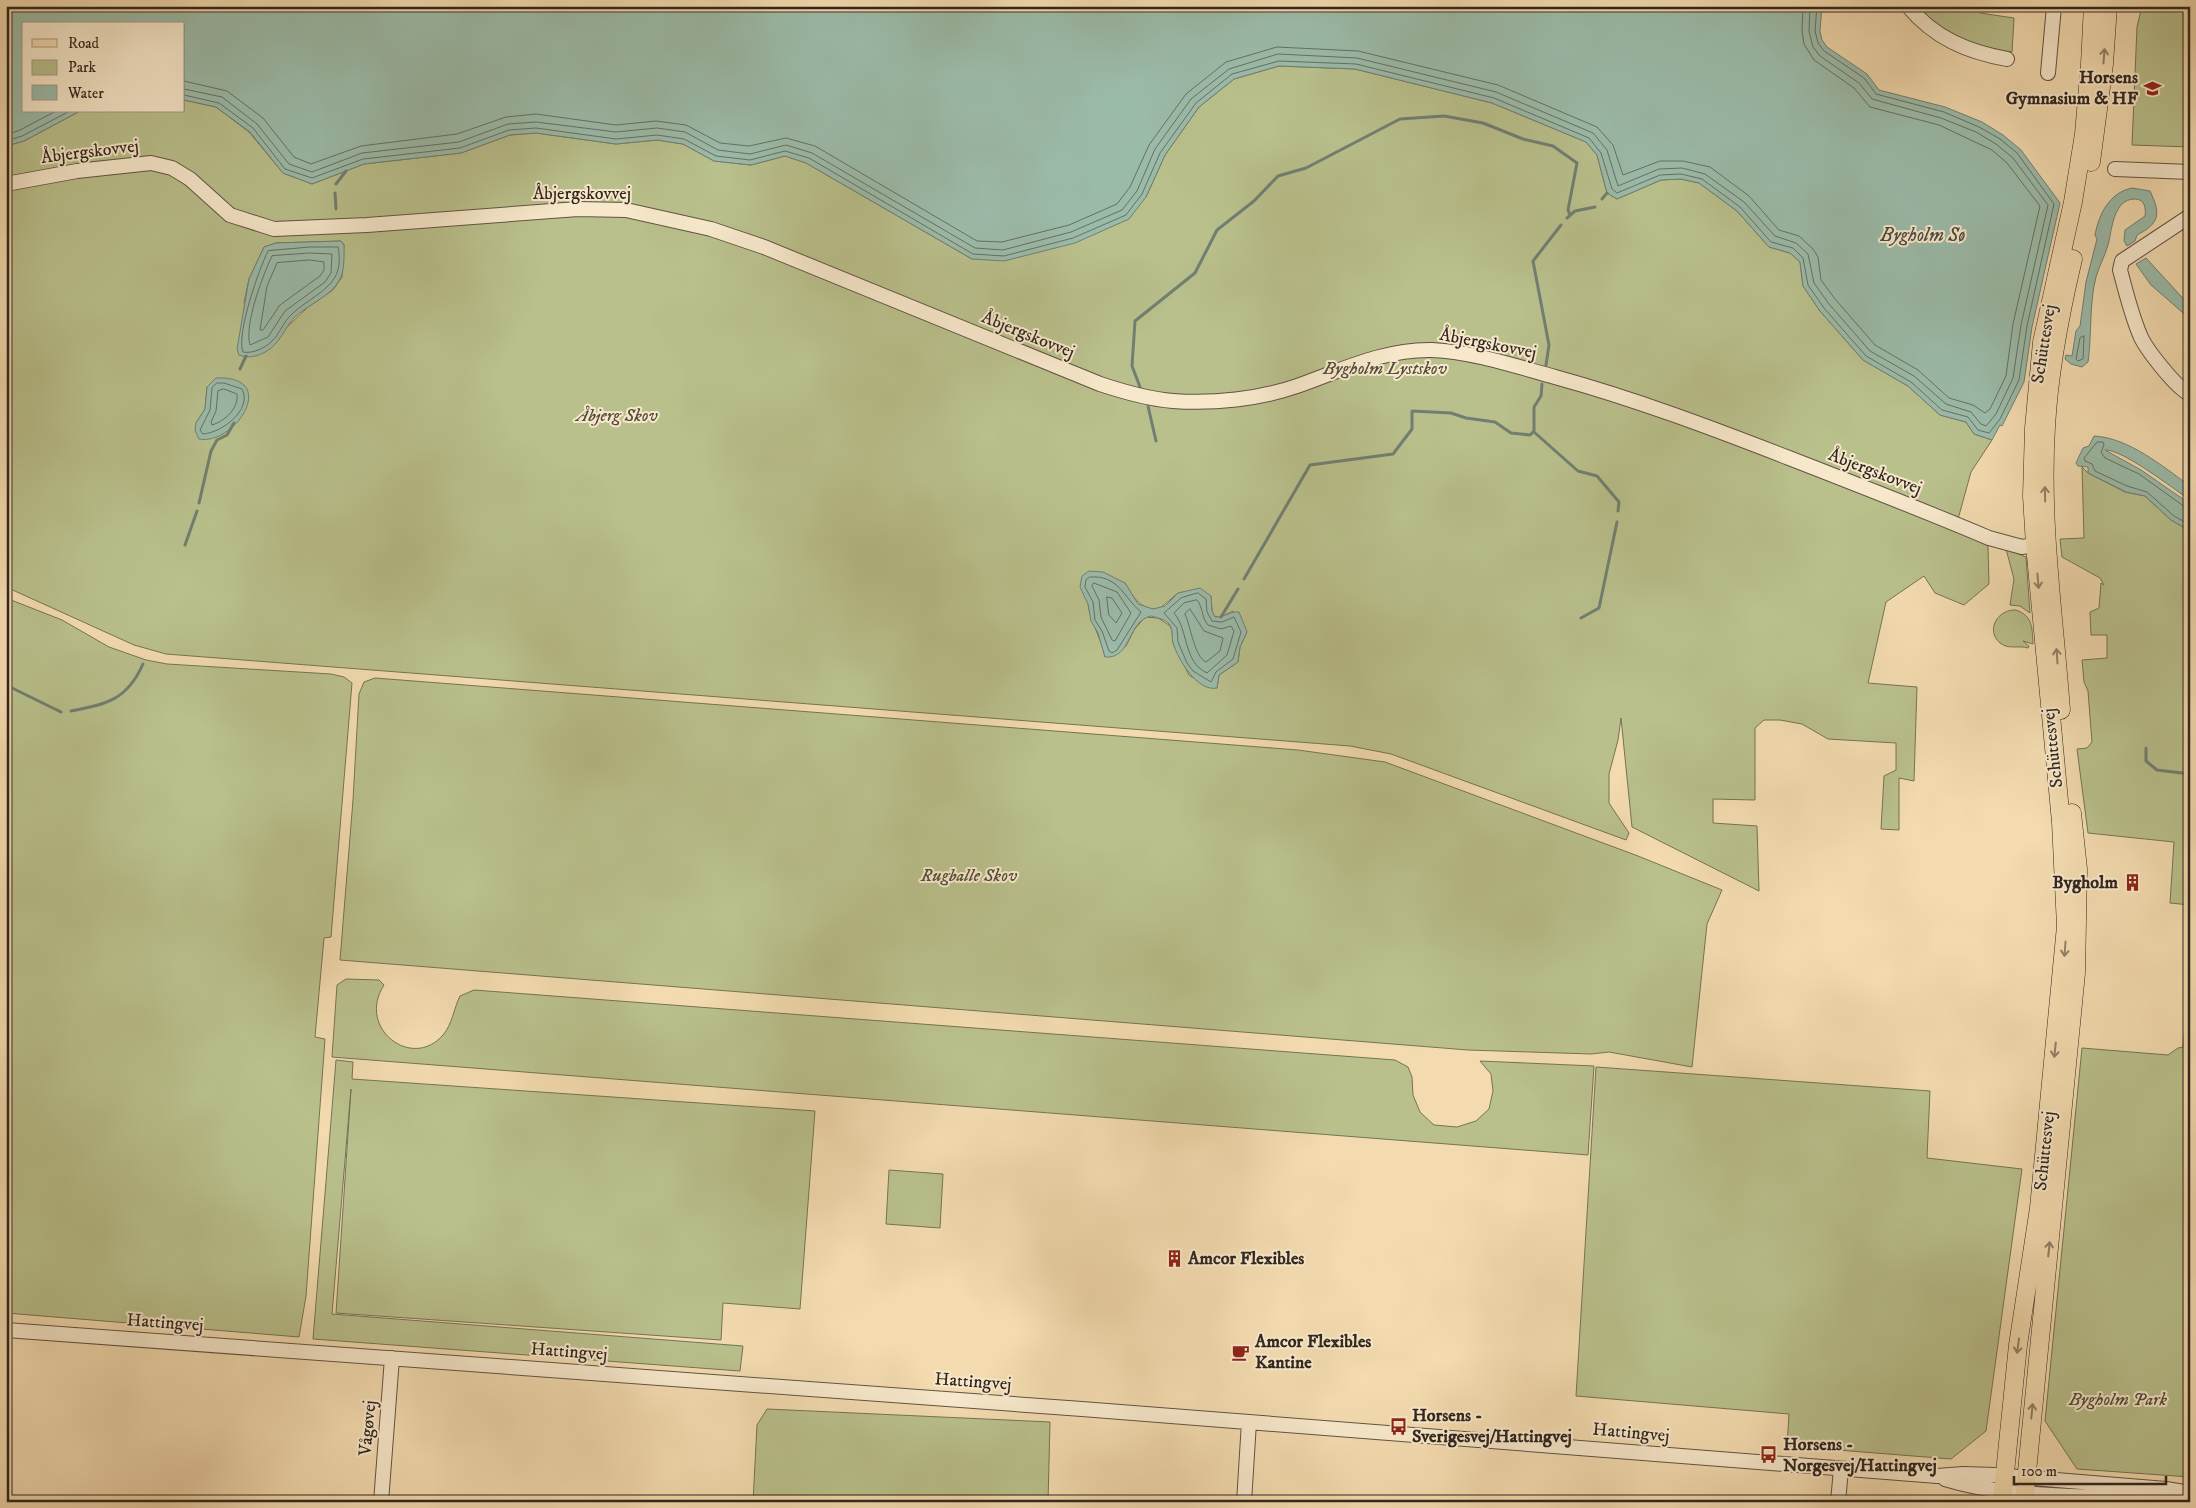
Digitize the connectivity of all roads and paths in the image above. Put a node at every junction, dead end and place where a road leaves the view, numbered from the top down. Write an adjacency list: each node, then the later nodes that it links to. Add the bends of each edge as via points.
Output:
1 (1908, 6): 5 (street, via 1935,32 1954,44 1978,54)
2 (2054, 6): 6 (street)
3 (2093, 6): 12 (main road, Schüttesvej, via 2084,134 2042,342 2037,382 2032,496)
4 (2108, 6): 18 (main road, Schüttesvej, one-way to 4, via 2078,927 2078,869 2044,496 2046,428 2055,344 2096,136)
5 (2007, 59)
6 (2048, 73)
7 (2114, 168): 8 (street)
8 (2190, 172)
9 (6, 184): 12 (street, Åbjergskovvej, via 77,171 150,164 172,168 230,215 274,229 367,226 578,209 626,210 711,229 764,247 1100,384 1136,396 1173,401 1265,394 1396,352 1430,350 1460,354 1612,392 1989,538 2022,547)
10 (2190, 216): 11 (street, via 2122,261 2120,270 2140,336 2173,381)
11 (2190, 394)
12 (2034, 545): 17 (main road, Schüttesvej, one-way to 17, via 2063,847 2066,926 2039,1208 2018,1345)
13 (6, 1330): 14 (street, Hattingvej)
14 (392, 1358): 15 (street, Hattingvej); 20 (street, Vågøvej)
15 (1249, 1422): 16 (street, Hattingvej); 21 (street)
16 (1841, 1469): 17 (street, Hattingvej, via 1937,1476); 22 (street)
17 (2004, 1489): 18 (street, Hattingvej)
18 (2025, 1491): 19 (street, Hattingvej, via 2164,1500)
19 (2190, 1494)
20 (381, 1502)
21 (1244, 1502)
22 (1838, 1502)

